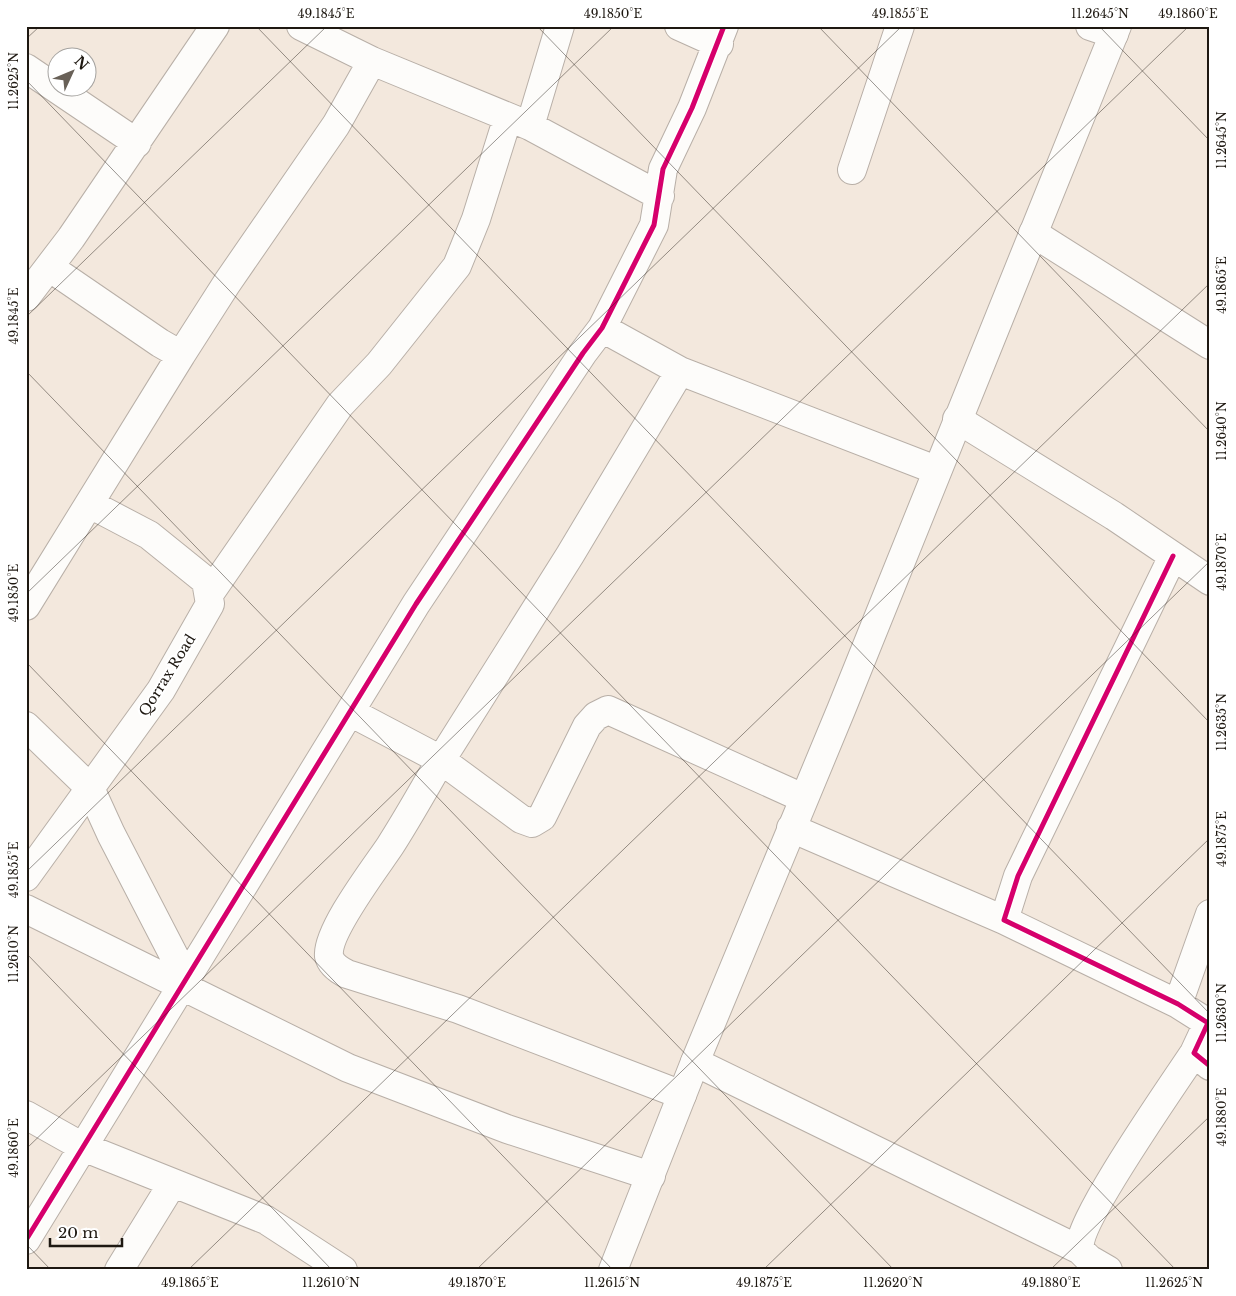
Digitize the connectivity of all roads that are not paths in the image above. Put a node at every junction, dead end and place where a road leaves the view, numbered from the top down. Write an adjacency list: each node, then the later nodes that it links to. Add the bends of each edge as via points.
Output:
1 (215, 26): 11 (street)
2 (302, 26): 8 (street)
3 (560, 26): 10 (street, Qorrax Road)
4 (679, 26): 7 (street)
5 (900, 26): 12 (street)
6 (1107, 29): 14 (street)
7 (722, 35): 13 (street, via 663,169)
8 (372, 61): 10 (street); 19 (street, via 336,125 227,282)
9 (26, 68): 11 (street)
10 (519, 122): 13 (street); 26 (street, Qorrax Road, via 457,266 386,357 340,405)
11 (137, 143): 15 (street)
12 (852, 170)
13 (660, 196): 17 (street, via 654,225)
14 (1033, 233): 18 (street); 21 (street)
15 (50, 267): 16 (street); 19 (street)
16 (26, 297)
17 (602, 328): 20 (street); 28 (street, via 416,604)
18 (1210, 345)
19 (181, 355): 23 (street)
20 (680, 371): 22 (street); 30 (street, via 570,555)
21 (957, 420): 22 (street); 24 (street)
22 (936, 470): 32 (street)
23 (90, 504): 26 (street, via 149,535 206,581); 27 (street)
24 (1173, 556): 25 (street); 37 (street, via 1018,876)
25 (1210, 581)
26 (210, 593): 31 (street, Qorrax Road, via 210,604 161,690)
27 (26, 606)
28 (350, 712): 30 (street); 38 (street)
29 (26, 726): 31 (street)
30 (441, 760): 32 (street, via 532,823 542,817 587,726 608,710); 43 (street, via 347,910 330,946 329,956 334,965 347,974 458,1009)
31 (90, 788): 34 (street, Qorrax Road); 38 (street)
32 (804, 798): 33 (street)
33 (791, 828): 37 (street); 42 (street)
34 (26, 877)
35 (26, 909): 38 (street)
36 (1210, 914): 39 (street)
37 (1004, 920): 39 (street)
38 (183, 983): 45 (street); 46 (street, via 348,1068 507,1129)
39 (1178, 1004): 40 (street)
40 (1209, 1023): 41 (street)
41 (1202, 1059): 49 (street, via 1122,1161 1083,1232)
42 (695, 1062): 43 (street); 49 (street)
43 (682, 1095): 46 (street)
44 (26, 1115): 45 (street)
45 (84, 1147): 47 (street); 48 (street)
46 (651, 1176): 52 (street)
47 (172, 1184): 50 (street); 51 (street, via 266,1220)
48 (26, 1240)
49 (1080, 1250): 53 (street)
50 (119, 1270)
51 (343, 1270)
52 (613, 1270)
53 (1108, 1270)

